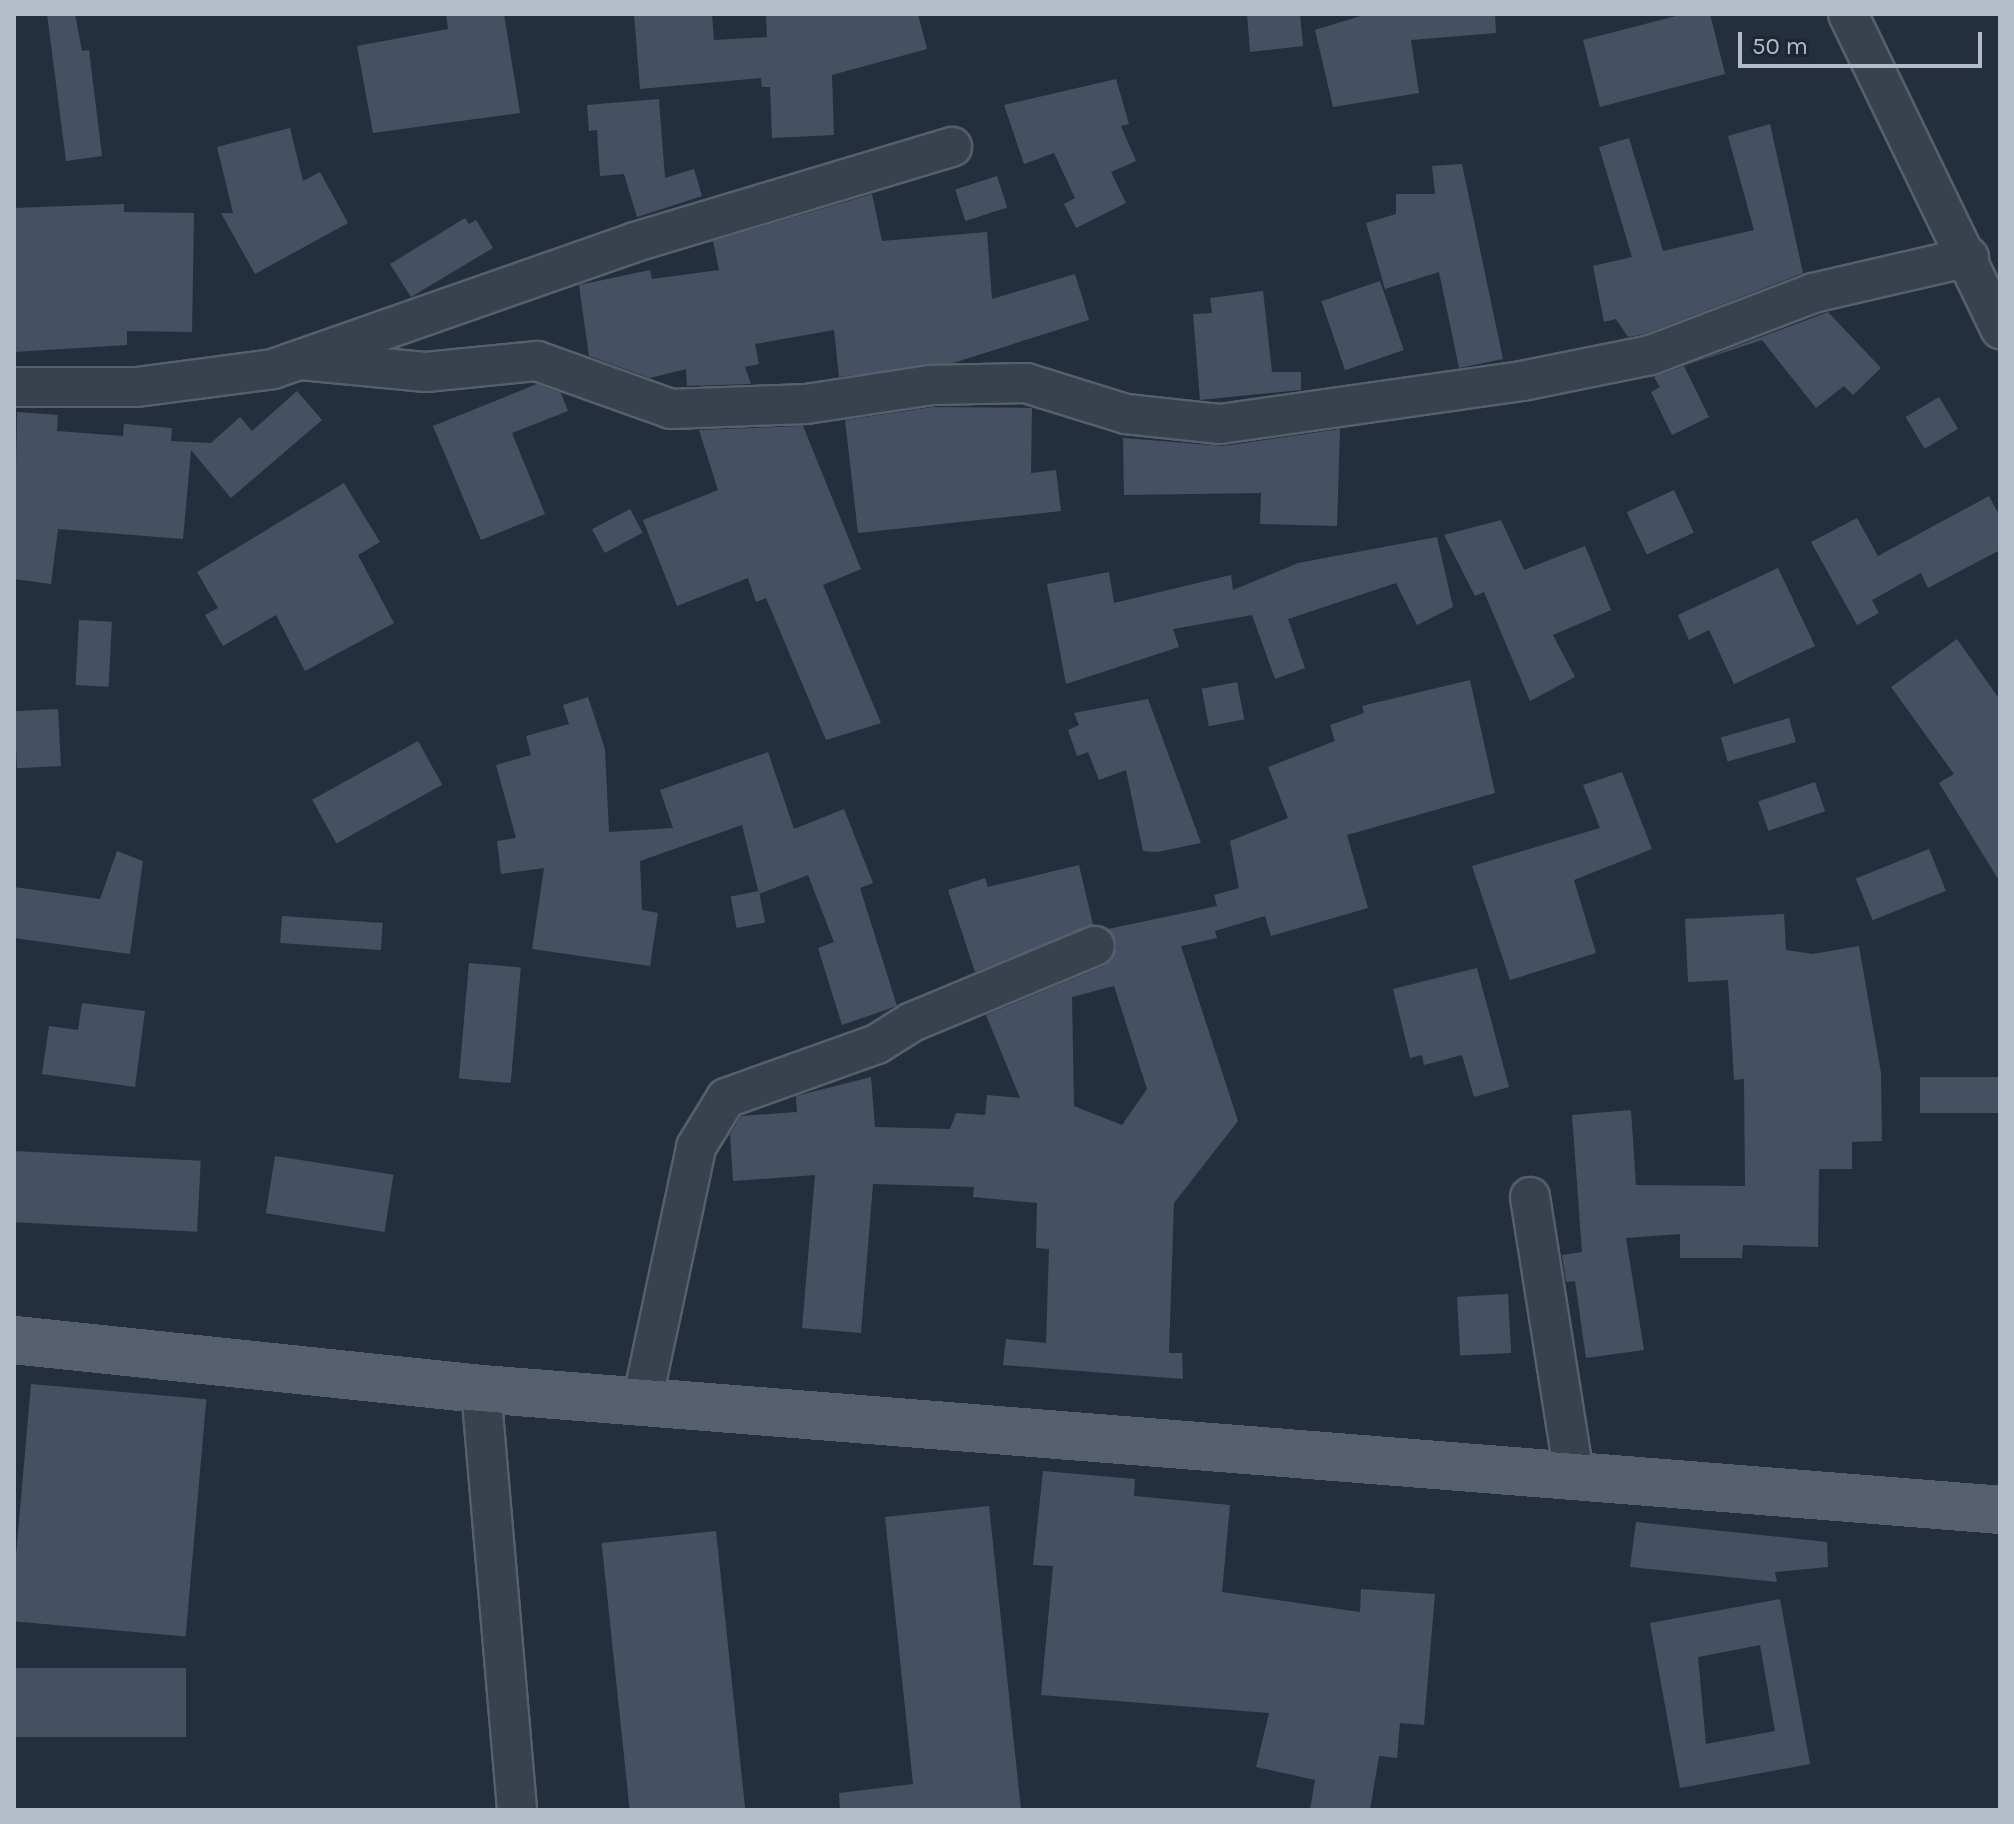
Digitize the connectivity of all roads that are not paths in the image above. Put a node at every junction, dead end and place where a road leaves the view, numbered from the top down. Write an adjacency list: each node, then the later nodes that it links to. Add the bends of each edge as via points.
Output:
1 (1848, 14): 3 (street)
2 (952, 147): 5 (street, via 635,242)
3 (1969, 257): 4 (street); 5 (street, via 1813,293 1651,355 1522,381 1220,424 1126,414 1026,383 931,385 806,404 671,409 537,361 426,372)
4 (2000, 329)
5 (301, 360): 6 (street, via 137,387)
6 (14, 387)
7 (1095, 946): 11 (street, via 912,1022 877,1044 726,1098 696,1147)
8 (1530, 1197): 12 (street)
9 (14, 1340): 10 (main road)
10 (481, 1389): 11 (main road); 14 (street)
11 (642, 1402): 12 (main road)
12 (1574, 1474): 13 (main road)
13 (2000, 1510)
14 (517, 1810)

